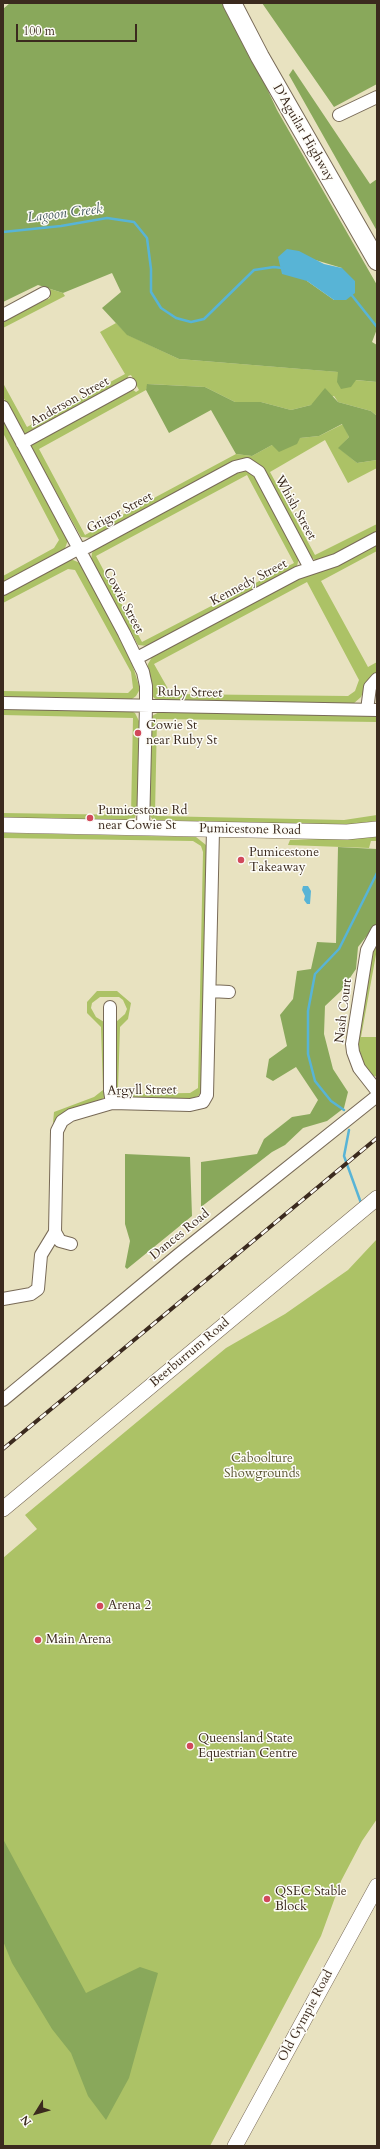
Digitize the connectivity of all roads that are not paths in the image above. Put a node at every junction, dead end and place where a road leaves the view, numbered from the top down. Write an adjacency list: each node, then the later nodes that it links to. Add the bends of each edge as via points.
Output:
1 (232, 3): 5 (highway, D'Aguilar Highway, via 260,58)
2 (240, 3): 5 (highway, D'Aguilar Highway, via 268,59)
3 (377, 97): 4 (street)
4 (339, 115)
5 (374, 249)
6 (44, 293): 7 (street)
7 (3, 315)
8 (130, 384): 10 (street, Anderson Street)
9 (3, 407): 10 (street, Cowie Street)
10 (22, 444): 13 (street, Cowie Street)
11 (250, 464): 13 (street, Grigor Street, via 235,467); 14 (street, Whish Street, via 259,472)
12 (377, 538): 14 (street, Kennedy Street, via 336,560)
13 (80, 549): 15 (street, Grigor Street); 16 (street, Cowie Street)
14 (310, 568): 16 (street, Kennedy Street)
15 (3, 589)
16 (137, 658): 19 (street, Cowie Street, via 146,686)
17 (377, 679): 20 (street, via 370,687)
18 (3, 703): 19 (street, Ruby Street)
19 (146, 706): 20 (street, Ruby Street); 22 (street, Cowie Street)
20 (372, 710)
21 (3, 825): 22 (main road, Pumicestone Road)
22 (143, 828): 24 (main road, Pumicestone Road)
23 (377, 829): 24 (main road, Pumicestone Road, via 350,832)
24 (213, 830): 26 (street, Argyll Street)
25 (377, 931): 29 (street, Nash Court, via 367,950 352,1044 357,1064)
26 (210, 991): 27 (street); 31 (street, Argyll Street, via 208,1091 203,1102 190,1105)
27 (229, 992)
28 (110, 1007): 31 (street)
29 (377, 1091)
30 (377, 1096): 36 (street, Dances Road, via 178,1255)
31 (112, 1103): 33 (street, Argyll Street, via 71,1115 59,1125)
32 (369, 1205): 37 (main road, Beerburrum Road)
33 (54, 1232): 34 (street, via 60,1241); 35 (street, Argyll Street, via 41,1255 38,1289 31,1294)
34 (71, 1244)
35 (3, 1299)
36 (3, 1400)
37 (3, 1509)
38 (377, 1886): 39 (main road, Old Gympie Road)
39 (235, 2146)

